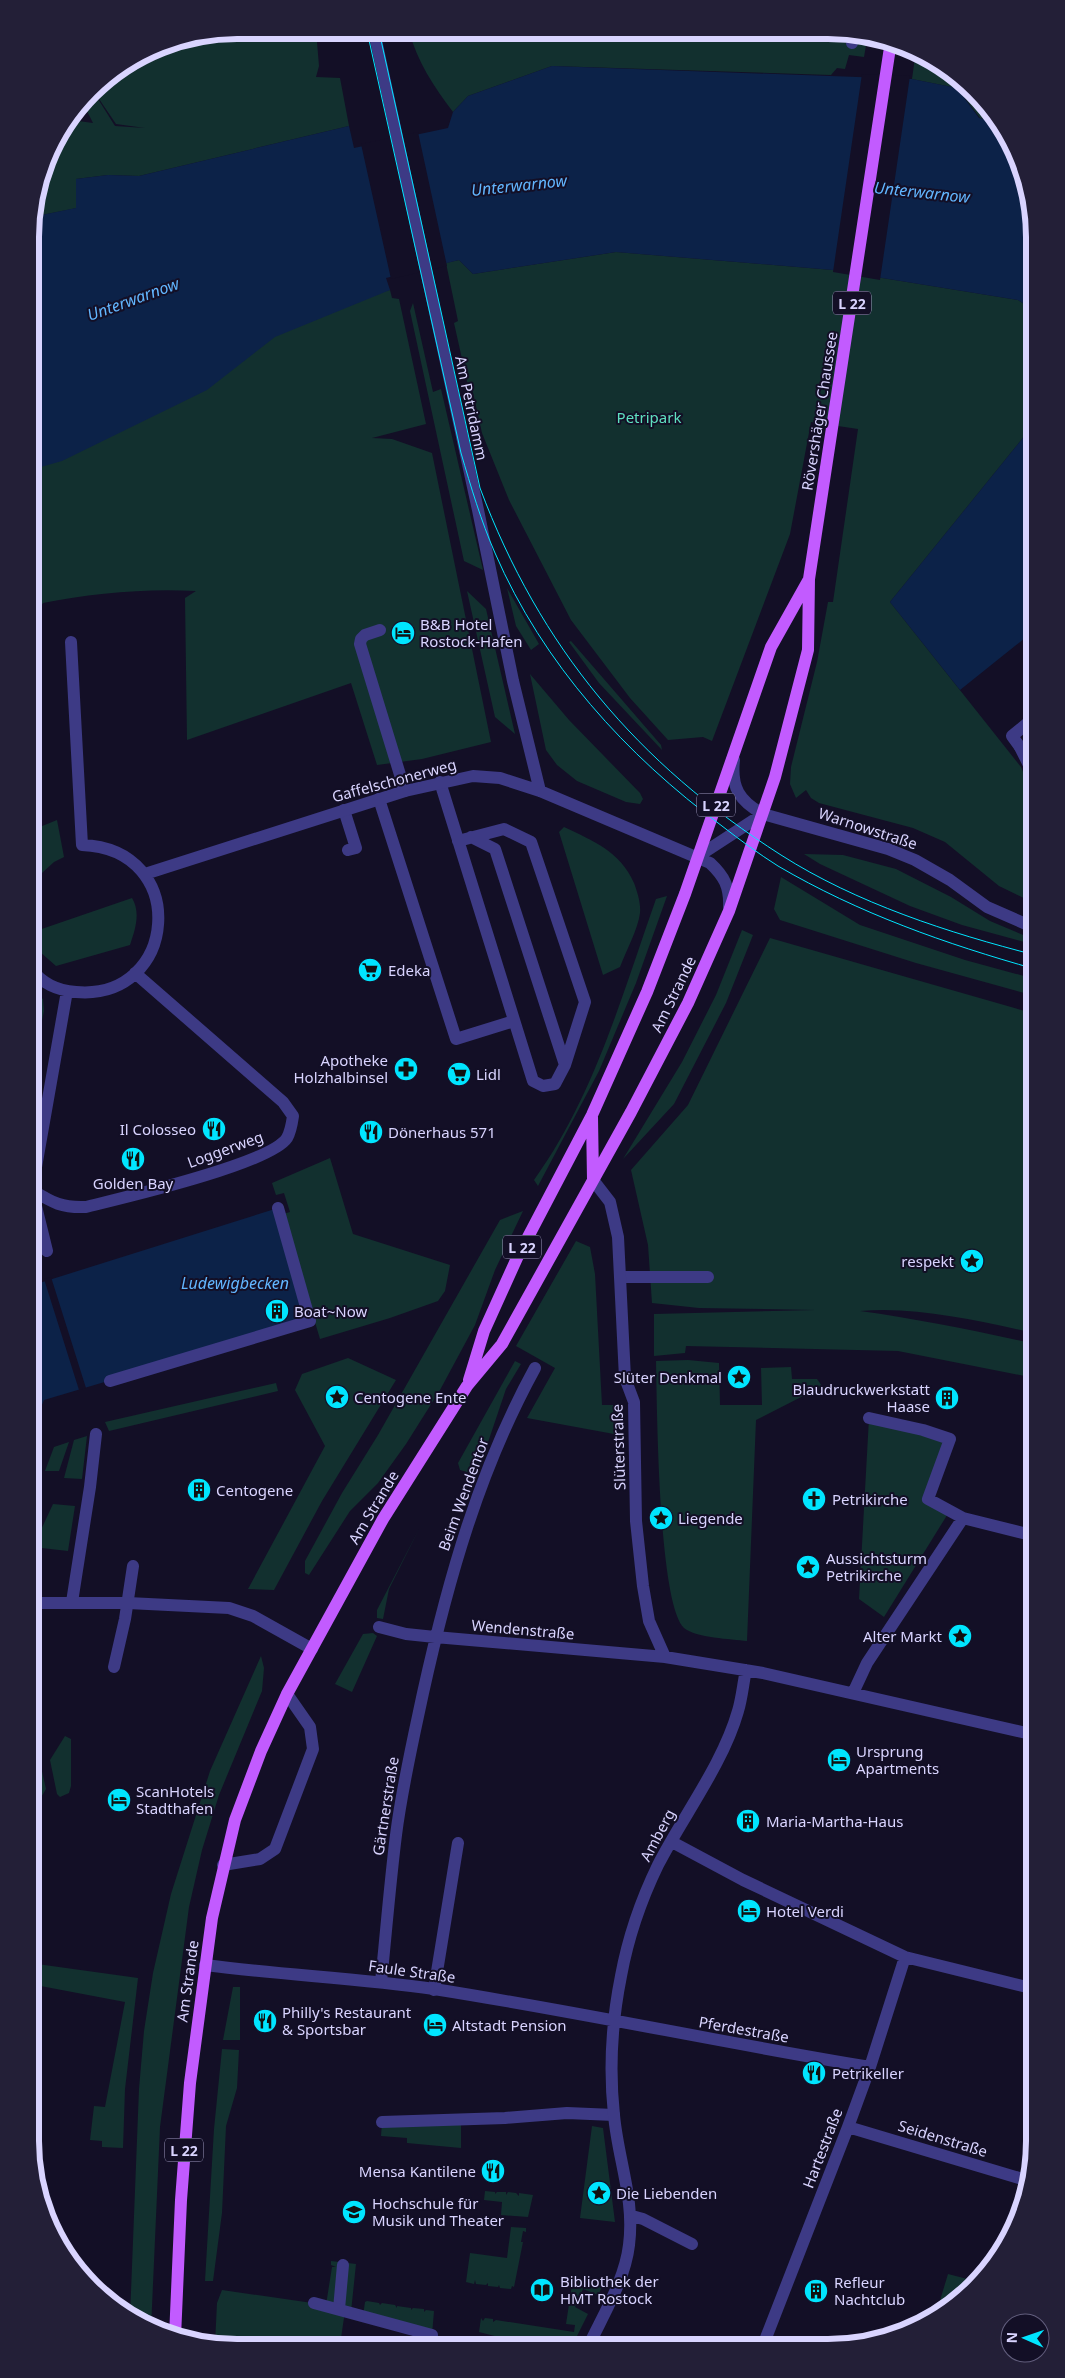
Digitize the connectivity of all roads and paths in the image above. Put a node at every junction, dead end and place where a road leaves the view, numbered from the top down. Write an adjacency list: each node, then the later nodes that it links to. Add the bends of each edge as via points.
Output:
1 (376, 39): 11 (street, Am Petridamm, via 513,680)
2 (890, 48): 3 (main road, Rövershäger Chaussee / L 22)
3 (809, 578): 7 (main road, Rövershäger Chaussee / L 22, via 771,647); 14 (main road, Rövershäger Chaussee / L 22, via 808,650)
4 (380, 630): 10 (street, via 365,635 360,644)
5 (72, 642): 19 (street, via 82,845 116,850)
6 (1026, 725): 8 (street, via 1012,736)
7 (734, 752): 14 (street, Rövershäger Chaussee, via 732,775 737,791 747,806); 18 (main road, Am Strande / L 22)
8 (1026, 757)
9 (440, 782): 10 (street, Gaffelschonerweg); 11 (street, Gaffelschonerweg, via 473,776 500,778); 16 (street)
10 (405, 791): 12 (street, Gaffelschonerweg)
11 (540, 791): 18 (street, Gaffelschonerweg)
12 (379, 799): 13 (street, Gaffelschonerweg); 25 (street, via 456,1039)
13 (344, 810): 17 (street, via 356,848); 19 (street, Gaffelschonerweg)
14 (763, 814): 18 (street); 20 (main road, Am Strande / L 22); 21 (street, Warnowstraße, via 888,849 950,880 987,907)
15 (471, 837): 16 (street); 26 (street, via 495,849); 26 (street, via 504,829 531,842 585,1002)
16 (458, 841): 25 (street)
17 (348, 850)
18 (697, 857): 20 (street, Gaffelschonerweg, via 721,873 728,885); 27 (main road, Am Strande / L 22, via 647,992)
19 (145, 874): 22 (street, via 155,893 159,915 157,936 149,956)
20 (729, 910): 29 (main road, Am Strande / L 22, via 688,1003)
21 (1026, 924)
22 (135, 973): 24 (street, via 106,990 90,993); 30 (street, Loggerweg, via 283,1102 293,1116 286,1138 271,1151 223,1170 86,1207 66,1208)
23 (39, 979): 24 (street, via 53,988)
24 (67, 991): 28 (street)
25 (514, 1021): 26 (street, via 533,1080 543,1086 554,1084)
26 (565, 1065)
27 (592, 1115): 29 (main road, Am Strande); 38 (main road, Am Strande / L 22, via 516,1258 484,1331)
28 (39, 1150)
29 (594, 1180): 34 (street, Slüterstraße, via 610,1202 618,1237); 38 (main road, Am Strande / L 22, via 502,1344)
30 (39, 1194)
31 (278, 1208): 37 (street, via 310,1321)
32 (39, 1218): 33 (street)
33 (47, 1251)
34 (621, 1277): 35 (street); 50 (street, Slüterstraße, via 625,1378 634,1402 636,1521 643,1586 650,1621)
35 (708, 1277)
36 (535, 1368): 48 (street, Beim Wendentor, via 512,1410 471,1513)
37 (110, 1381)
38 (467, 1386): 49 (main road, Am Strande / L 22, via 383,1519)
39 (869, 1418): 41 (street, via 950,1439 928,1499)
40 (96, 1434): 44 (street)
41 (963, 1518): 42 (street); 53 (street, via 867,1663)
42 (1026, 1534)
43 (133, 1566): 45 (street)
44 (72, 1602): 45 (street); 46 (street)
45 (128, 1602): 49 (street, via 229,1608 253,1616); 51 (street)
46 (39, 1603)
47 (379, 1627): 48 (street, Wendenstraße)
48 (435, 1637): 50 (street, Wendenstraße); 61 (street, Gärtnerstraße, via 396,1834)
49 (312, 1649): 54 (main road, Am Strande / L 22)
50 (665, 1657): 52 (street)
51 (114, 1667)
52 (746, 1670): 53 (street); 56 (street, Amberg, via 738,1712 723,1748)
53 (853, 1693): 55 (street)
54 (287, 1694): 58 (main road, Am Strande / L 22, via 261,1751); 58 (street, via 310,1727 313,1749 275,1850 260,1859)
55 (1026, 1733)
56 (672, 1842): 59 (street, via 743,1880); 64 (street, Amberg, via 658,1865 635,1920 620,1976)
57 (458, 1843): 63 (street)
58 (223, 1865): 60 (main road, Am Strande / L 22)
59 (904, 1957): 62 (street); 65 (street, Hartestraße)
60 (205, 1965): 61 (street, Faule Straße); 75 (main road, Am Strande / L 22, via 184,2142)
61 (381, 1982): 63 (street, Faule Straße)
62 (1026, 1987)
63 (434, 1990): 64 (street, Faule Straße)
64 (614, 2020): 65 (street, Pferdestraße, via 739,2046); 66 (street, Amberg)
65 (870, 2067): 68 (street, Hartestraße)
66 (614, 2115): 67 (street); 70 (street, Amberg)
67 (382, 2122)
68 (848, 2127): 69 (street, Seidenstraße); 78 (street, Hartestraße)
69 (1022, 2179)
70 (632, 2216): 71 (street); 77 (street, Amberg, via 629,2248 618,2284)
71 (692, 2244)
72 (343, 2265): 74 (street)
73 (314, 2304): 74 (street)
74 (351, 2312): 76 (street)
75 (175, 2330)
76 (432, 2335)
77 (591, 2339)
78 (766, 2339)

